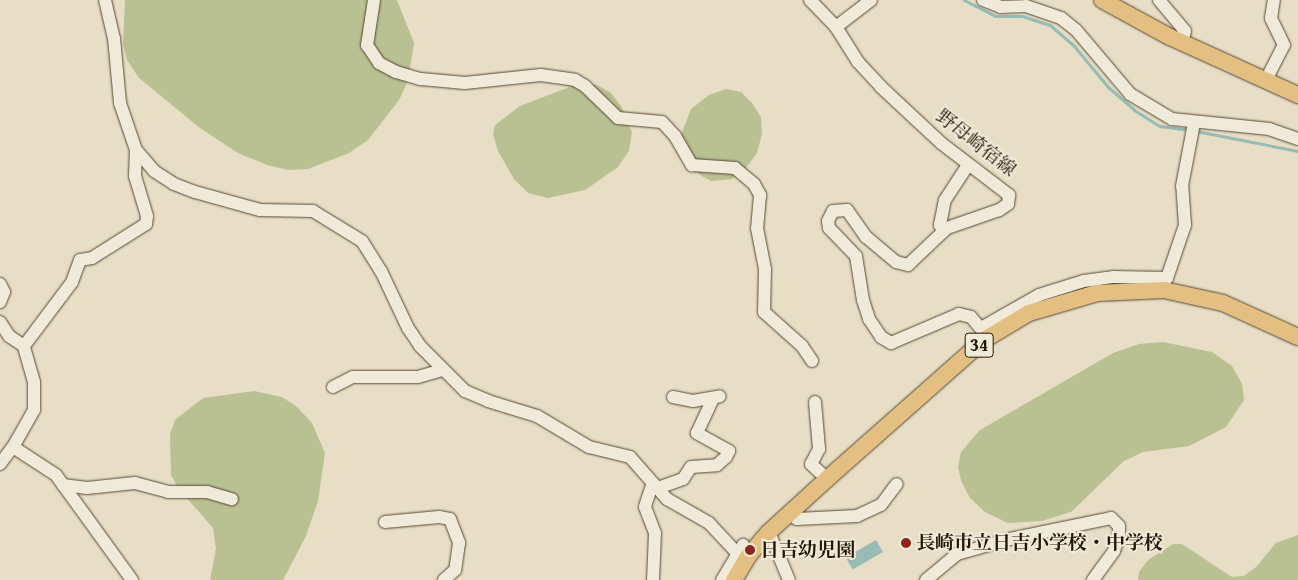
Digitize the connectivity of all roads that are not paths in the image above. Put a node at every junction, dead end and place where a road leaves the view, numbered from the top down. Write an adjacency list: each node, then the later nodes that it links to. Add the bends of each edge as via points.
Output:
1 (105, 0): 15 (street, via 114,38 120,103)
2 (374, 0): 24 (street, via 367,45 379,63 396,72 421,79 466,84 541,75 574,80 585,86 618,118 662,122 675,136 692,165 735,168 754,184 760,195 757,228 765,269 764,312 802,346)
3 (810, 0): 9 (street, 野母崎宿線)
4 (871, 0): 9 (street)
5 (983, 0): 13 (street, via 1001,7 1026,6 1061,18 1076,30 1130,94 1172,119)
6 (1102, 0): 10 (main road)
7 (1159, 0): 10 (street, via 1185,31)
8 (1274, 0): 11 (street, via 1271,18 1284,45)
9 (836, 27): 16 (street, 野母崎宿線 / 34, via 858,62 881,88)
10 (1182, 42): 11 (main road)
11 (1266, 80): 12 (main road)
12 (1298, 95)
13 (1194, 123): 14 (street, via 1269,129); 21 (street, via 1182,186 1185,225 1167,278 1084,281 1039,296)
14 (1298, 139)
15 (136, 150): 23 (street, via 135,176 147,216 146,224 92,258 80,260 72,282); 25 (street, via 154,171 174,184 260,210 313,211 362,241 381,271 408,328)
16 (968, 165): 17 (street, via 945,200 940,225); 17 (street, 野母崎宿線 / 34, via 1008,191 1008,204)
17 (942, 232): 21 (street, 野母崎宿線 / 34, via 913,263 902,265 866,237 845,209 833,211 828,221 832,231 856,256 866,311 886,342 900,342 954,314 968,315)
18 (0, 284): 19 (street, via 4,292)
19 (0, 302)
20 (0, 322): 23 (street, via 9,336)
21 (984, 333): 22 (main road, 34, via 1048,306 1097,293 1130,290 1193,294 1223,303); 31 (main road, 34)
22 (1298, 337)
23 (24, 346): 29 (street, via 34,382 34,410)
24 (812, 361)
25 (443, 370): 26 (street, via 418,377 353,377); 34 (street, via 465,391 488,402 537,416 589,447 630,457)
26 (332, 387)
27 (673, 397): 34 (street, via 692,401 716,397 697,433 729,451 717,465 691,467 683,479)
28 (815, 402): 31 (street, via 819,449 811,464)
29 (12, 447): 30 (street); 33 (street, via 56,475)
30 (0, 464)
31 (827, 479): 36 (main road, 34)
32 (897, 484): 36 (street, via 881,505 856,516 797,519)
33 (64, 485): 35 (street, via 87,488 135,483 168,492 207,492); 39 (street)
34 (655, 486): 41 (street, via 645,507 655,533); 42 (street, via 668,499 709,523 740,549)
35 (232, 499)
36 (790, 512): 38 (main road, 34)
37 (385, 522): 40 (street, via 439,517 450,519 459,543 455,570)
38 (769, 532): 43 (main road, 34, via 749,555); 44 (street)
39 (132, 580)
40 (444, 580)
41 (653, 580)
42 (722, 580)
43 (734, 580)
44 (789, 580)
45 (926, 580): 46 (street, via 957,554 1010,539 1111,518 1119,526 1120,537)
46 (1093, 580)

